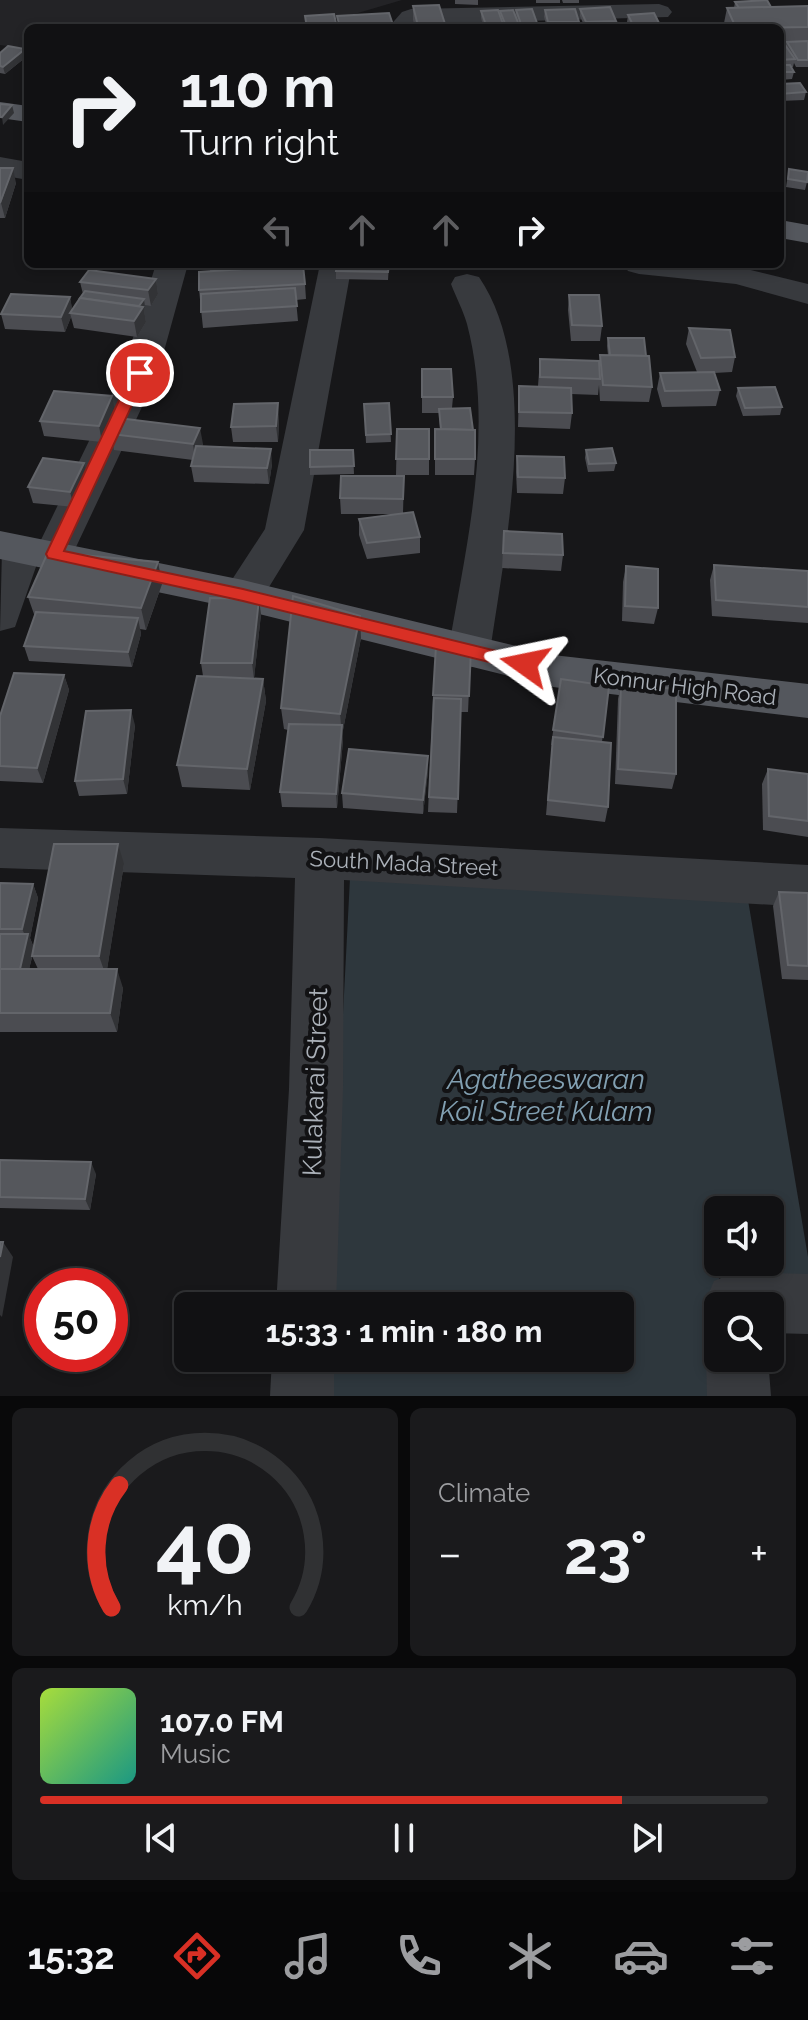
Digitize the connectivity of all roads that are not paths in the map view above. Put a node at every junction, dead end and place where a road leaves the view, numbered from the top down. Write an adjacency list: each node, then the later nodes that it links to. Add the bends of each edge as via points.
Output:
1 (660, 13): 2 (street)
2 (539, 20): 3 (street, via 411,17)
3 (405, 24)
4 (0, 98): 5 (main road)
5 (24, 101)
6 (0, 110): 7 (main road)
7 (24, 113)
8 (0, 166): 9 (street)
9 (24, 170)
10 (784, 221): 11 (main road)
11 (808, 225)
12 (784, 230): 13 (main road)
13 (808, 234)
14 (171, 268): 21 (street, via 140,373)
15 (335, 268): 22 (street, via 284,530)
16 (675, 268): 18 (street, via 738,275)
17 (467, 284): 24 (street, via 485,328 494,383 495,473)
18 (808, 294)
19 (808, 309): 20 (street)
20 (808, 330)
21 (25, 550): 22 (main road, Konnur High Road); 23 (street)
22 (243, 595): 24 (main road, Konnur High Road)
23 (0, 616)
24 (469, 652): 25 (main road, Konnur High Road, via 553,671)
25 (808, 701)
26 (0, 848): 27 (street, South Mada Street)
27 (320, 858): 28 (street, South Mada Street); 29 (street, Kulakarai Street)
28 (808, 886)
29 (307, 1292)
30 (784, 1303): 31 (street)
31 (808, 1304)
32 (303, 1372): 34 (street)
33 (738, 1372): 35 (street)
34 (302, 1396)
35 (739, 1396)

